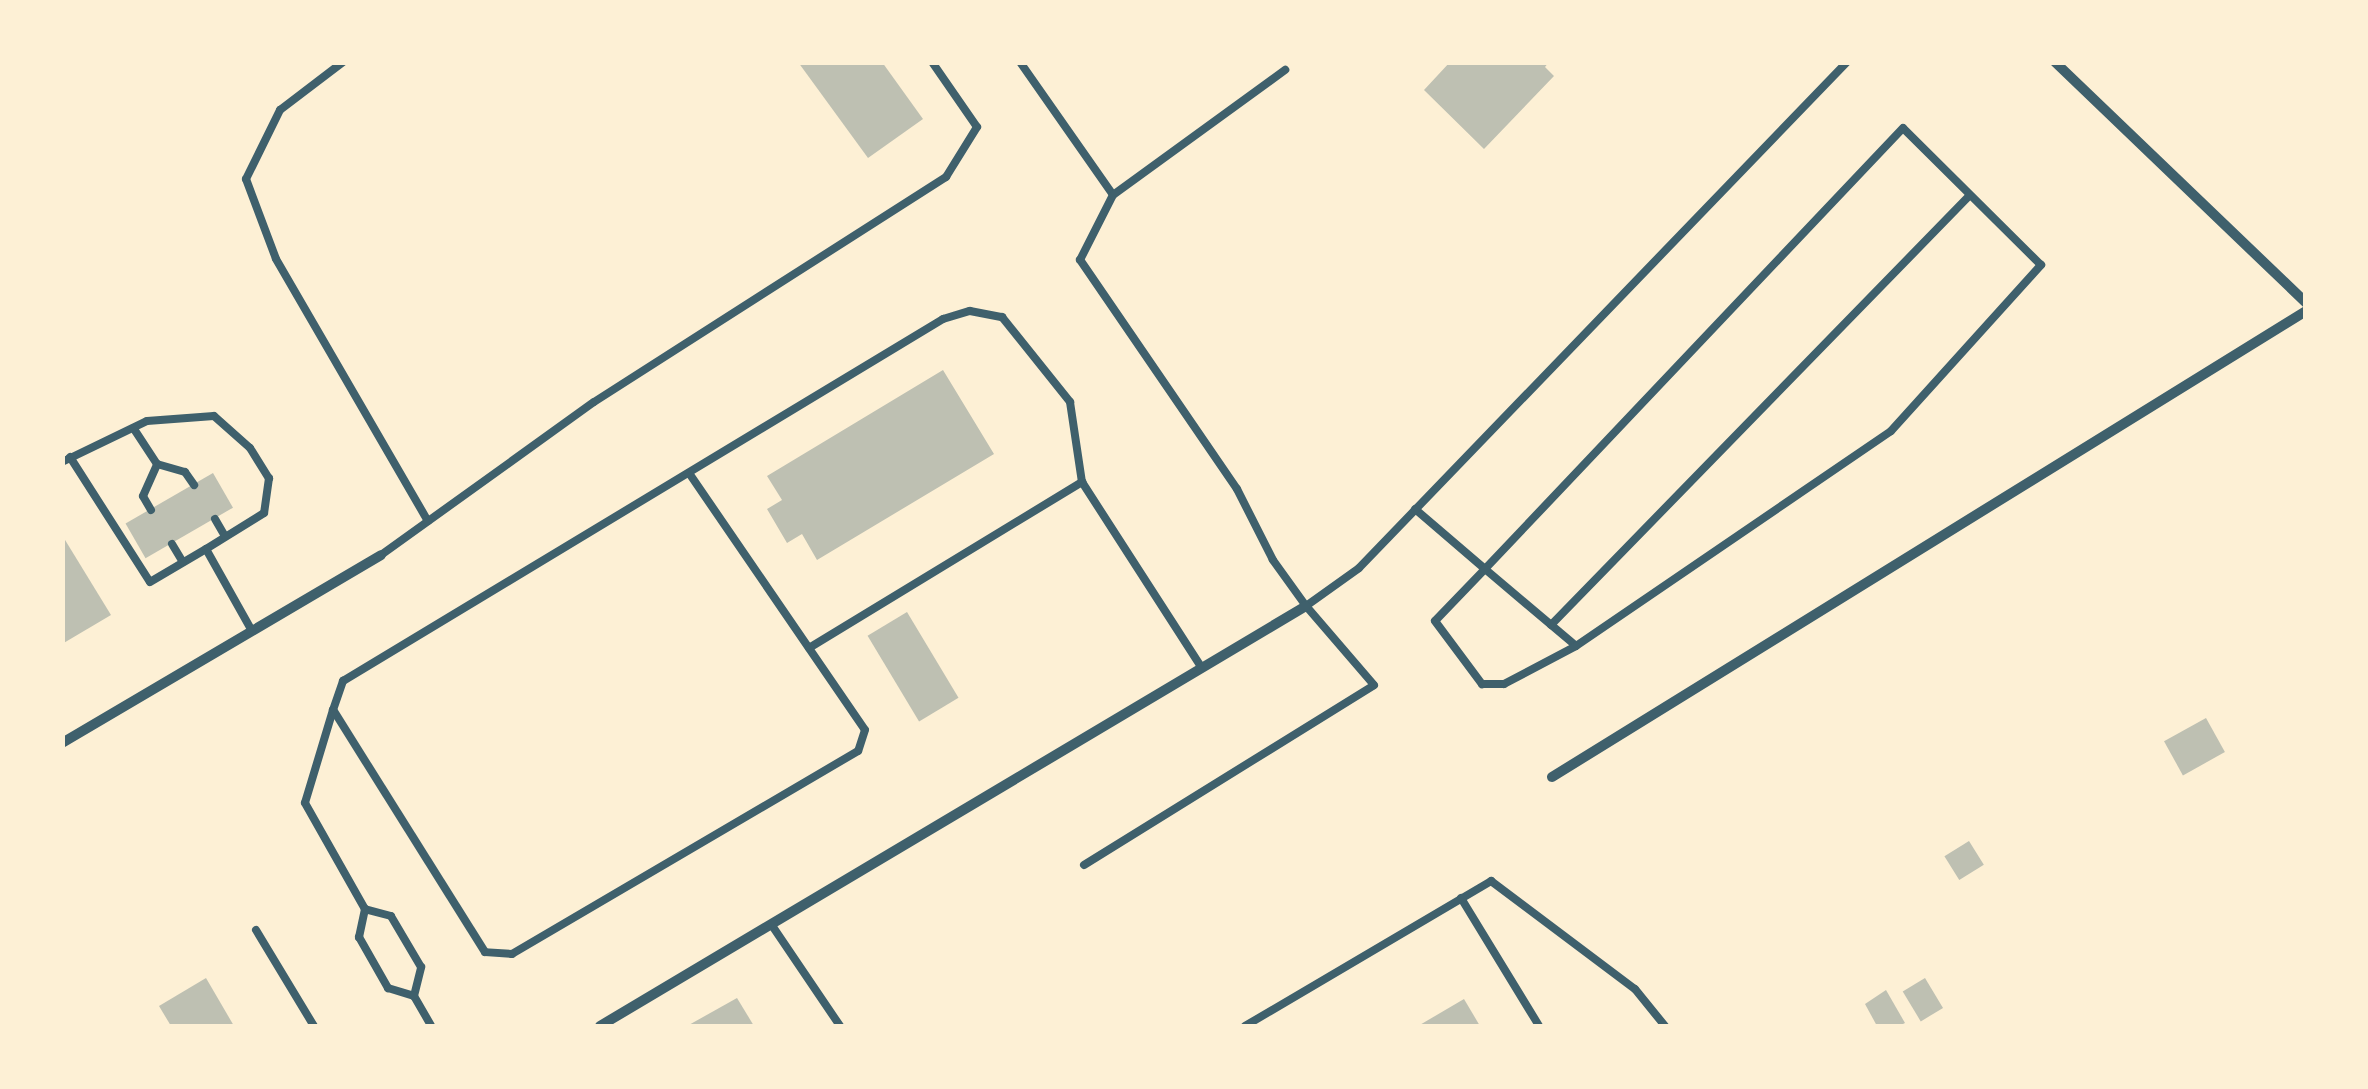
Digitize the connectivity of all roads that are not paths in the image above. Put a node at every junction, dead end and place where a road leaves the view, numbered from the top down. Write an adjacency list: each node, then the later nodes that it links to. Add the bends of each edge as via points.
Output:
1 (343, 62): 20 (lane, via 280,110 246,180 276,260)
2 (932, 62): 20 (lane, via 977,127 946,177 594,402)
3 (1020, 62): 7 (lane)
4 (1847, 62): 18 (lane)
5 (2054, 62): 9 (street)
6 (1285, 70): 7 (lane)
7 (1113, 195): 27 (lane, via 1080,260 1238,489 1273,560)
8 (1970, 195): 26 (lane, via 1903,128); 28 (lane); 30 (lane, via 2040,265 1891,430)
9 (2306, 303)
10 (2306, 311): 35 (street)
11 (134, 429): 12 (lane); 13 (lane); 21 (lane, via 214,416 250,448 269,478 264,514)
12 (66, 459): 25 (lane, via 150,582)
13 (156, 464): 16 (lane, via 185,472); 17 (lane, via 143,496)
14 (689, 472): 15 (lane, via 943,319 970,310 1002,316 1070,402); 31 (lane); 33 (lane, via 343,681)
15 (1082, 482): 31 (lane); 32 (lane)
16 (194, 484)
17 (151, 510)
18 (1415, 510): 26 (lane); 27 (lane, via 1359,568)
19 (215, 519): 21 (lane)
20 (428, 520): 24 (lane)
21 (225, 536): 23 (lane)
22 (172, 544): 25 (lane)
23 (206, 550): 25 (lane); 29 (lane)
24 (380, 555): 29 (street)
25 (183, 562)
26 (1485, 569): 28 (lane); 30 (lane, via 1434,620 1482,684 1504,684)
27 (1306, 606): 32 (street); 36 (lane, via 1374,685)
28 (1550, 624): 30 (lane)
29 (252, 631): 34 (street)
30 (1576, 646)
31 (809, 648): 33 (lane, via 865,730 858,751 512,954 484,952)
32 (1202, 668): 39 (street)
33 (333, 710): 38 (lane, via 305,803)
34 (62, 743)
35 (1552, 777)
36 (1084, 864)
37 (1460, 898): 46 (lane); 47 (lane); 48 (lane, via 1491,881 1635,989)
38 (365, 909): 41 (lane, via 358,937 388,988); 41 (lane, via 391,916 421,967)
39 (771, 924): 44 (street); 45 (lane)
40 (256, 930): 42 (lane)
41 (414, 996): 43 (lane)
42 (314, 1026)
43 (431, 1026)
44 (600, 1026)
45 (840, 1026)
46 (1245, 1026)
47 (1539, 1026)
48 (1665, 1026)

